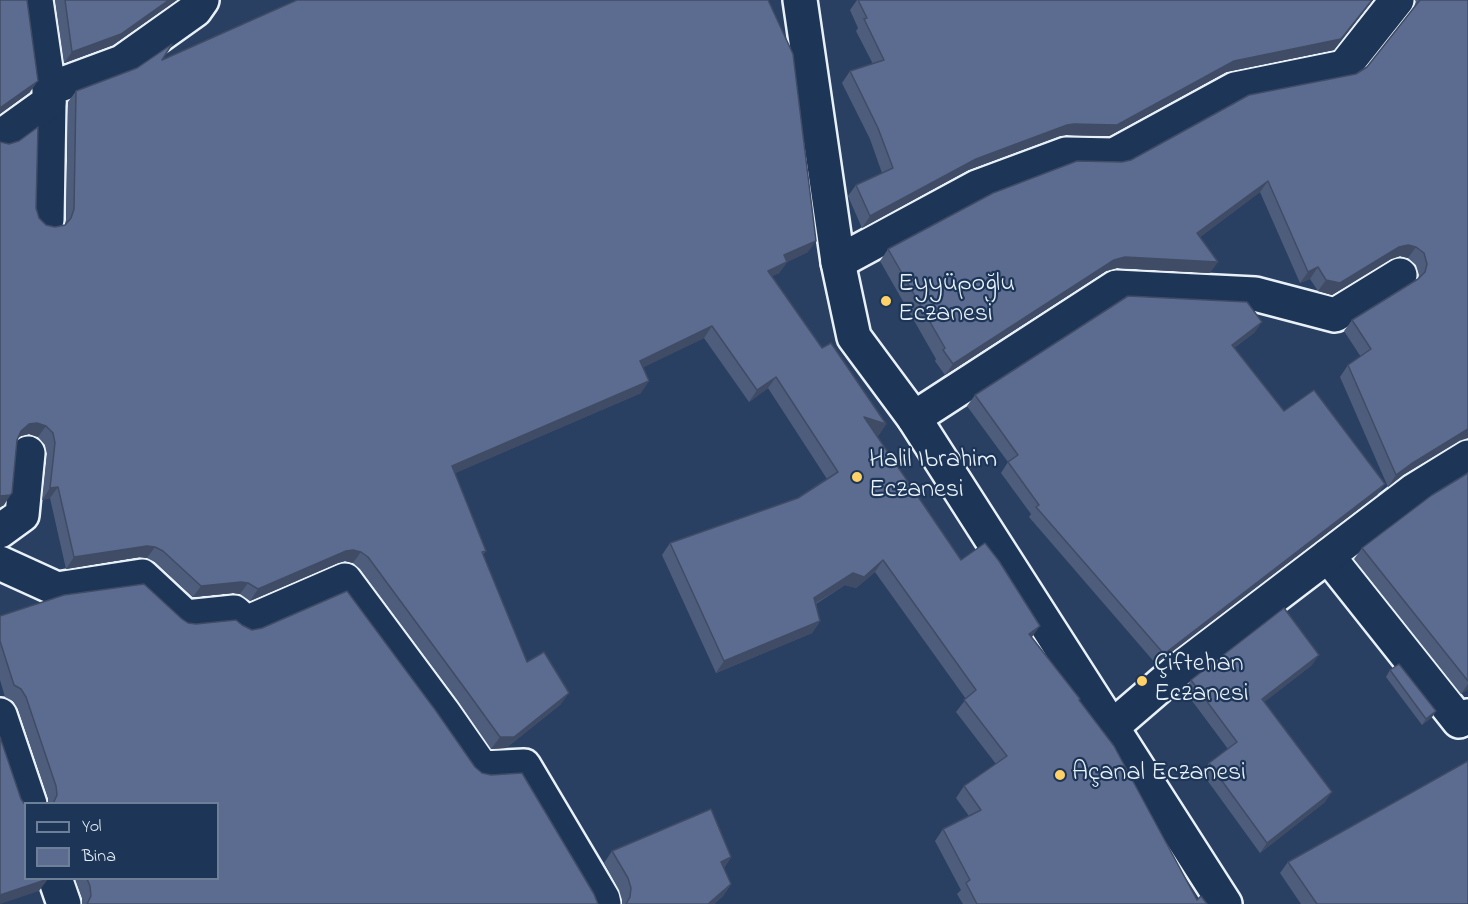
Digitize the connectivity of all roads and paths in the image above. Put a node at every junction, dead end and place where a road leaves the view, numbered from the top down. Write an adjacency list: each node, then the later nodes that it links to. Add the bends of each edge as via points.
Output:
1 (36, 0): 5 (street)
2 (202, 0): 5 (street, via 195,10 122,62)
3 (800, 0): 8 (street)
4 (1397, 0): 8 (street, via 1344,67 1235,89 1114,155 1066,154 977,187)
5 (49, 95): 6 (street); 7 (street)
6 (0, 136)
7 (47, 220)
8 (838, 262): 10 (street, via 854,337)
9 (1400, 275): 10 (street, via 1335,315 1255,294 1116,287)
10 (914, 418): 18 (street)
11 (28, 453): 13 (street, via 22,515)
12 (1468, 457): 14 (street, via 1413,491)
13 (0, 531)
14 (1328, 556): 17 (street, via 1460,721); 18 (street, via 1177,671)
15 (0, 563): 22 (street, via 57,589 142,576 186,618 234,612 246,623 345,580 482,768 524,766)
16 (0, 715): 19 (street)
17 (1468, 717)
18 (1112, 727): 23 (street)
19 (29, 802)
20 (56, 880): 21 (street)
21 (64, 904)
22 (604, 904)
23 (1225, 904)

